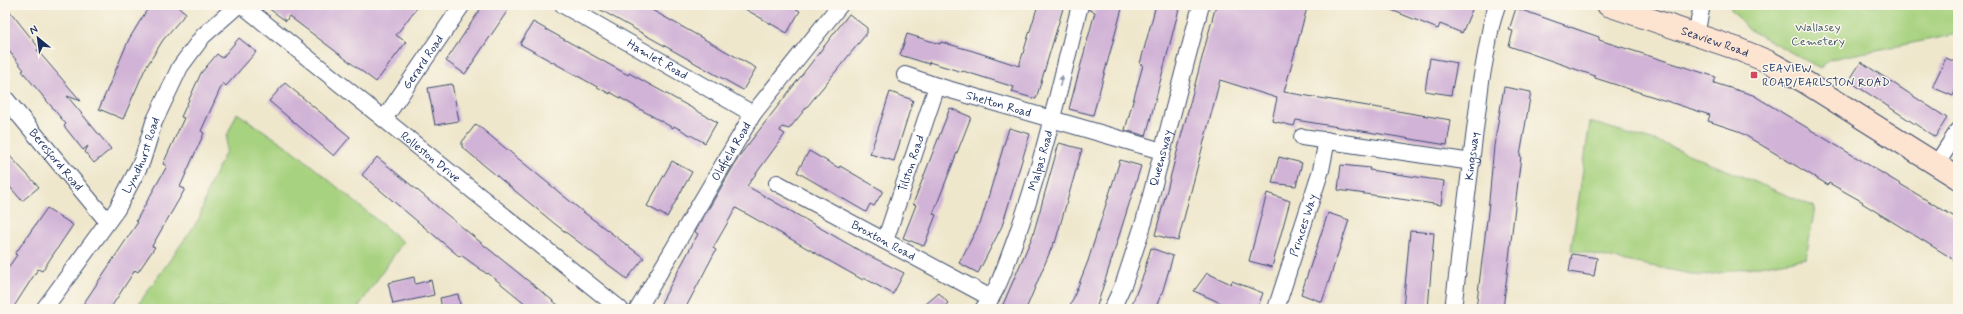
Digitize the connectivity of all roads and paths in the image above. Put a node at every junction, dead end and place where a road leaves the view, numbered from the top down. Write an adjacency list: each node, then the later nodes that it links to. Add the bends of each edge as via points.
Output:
1 (238, 5): 26 (street, Lyndhurst Road, via 203,36 180,67 154,122 142,161)
2 (242, 5): 16 (street, Rolleston Drive)
3 (462, 5): 16 (street, Gerard Road)
4 (563, 5): 15 (street, Hamlet Road)
5 (840, 5): 15 (street, Oldfield Road)
6 (1080, 5): 17 (street, Malpas Road, one-way to 6)
7 (1201, 5): 21 (street, Queensway)
8 (1497, 5): 22 (street, Kingsway, via 1481,81)
9 (1608, 5): 11 (street, Seaview Road)
10 (1702, 5): 11 (street)
11 (1696, 35): 23 (street, Seaview Road, via 1769,62)
12 (905, 75): 13 (street, Shelton Road)
13 (937, 86): 17 (street, Shelton Road); 27 (street, Tilston Road)
14 (5, 98): 26 (street, Beresford Road)
15 (753, 114): 31 (street, Oldfield Road)
16 (384, 119): 30 (street, Rolleston Drive)
17 (1051, 119): 21 (street, Shelton Road); 28 (street, Malpas Road, via 1022,222 1001,278)
18 (1958, 131): 23 (street)
19 (1302, 136): 20 (street)
20 (1328, 140): 22 (street); 33 (street, Princes Way, via 1321,170)
21 (1162, 151): 32 (street, Queensway, via 1144,222 1124,283)
22 (1472, 162): 34 (street, Kingsway)
23 (1936, 165): 24 (street, Seaview Road)
24 (1958, 178)
25 (777, 183): 27 (street, Broxton Road)
26 (107, 222): 29 (street, Lyndhurst Road)
27 (884, 241): 28 (street, Broxton Road)
28 (987, 303)
29 (44, 309)
30 (620, 309)
31 (638, 309)
32 (1112, 309)
33 (1276, 309)
34 (1453, 309)

